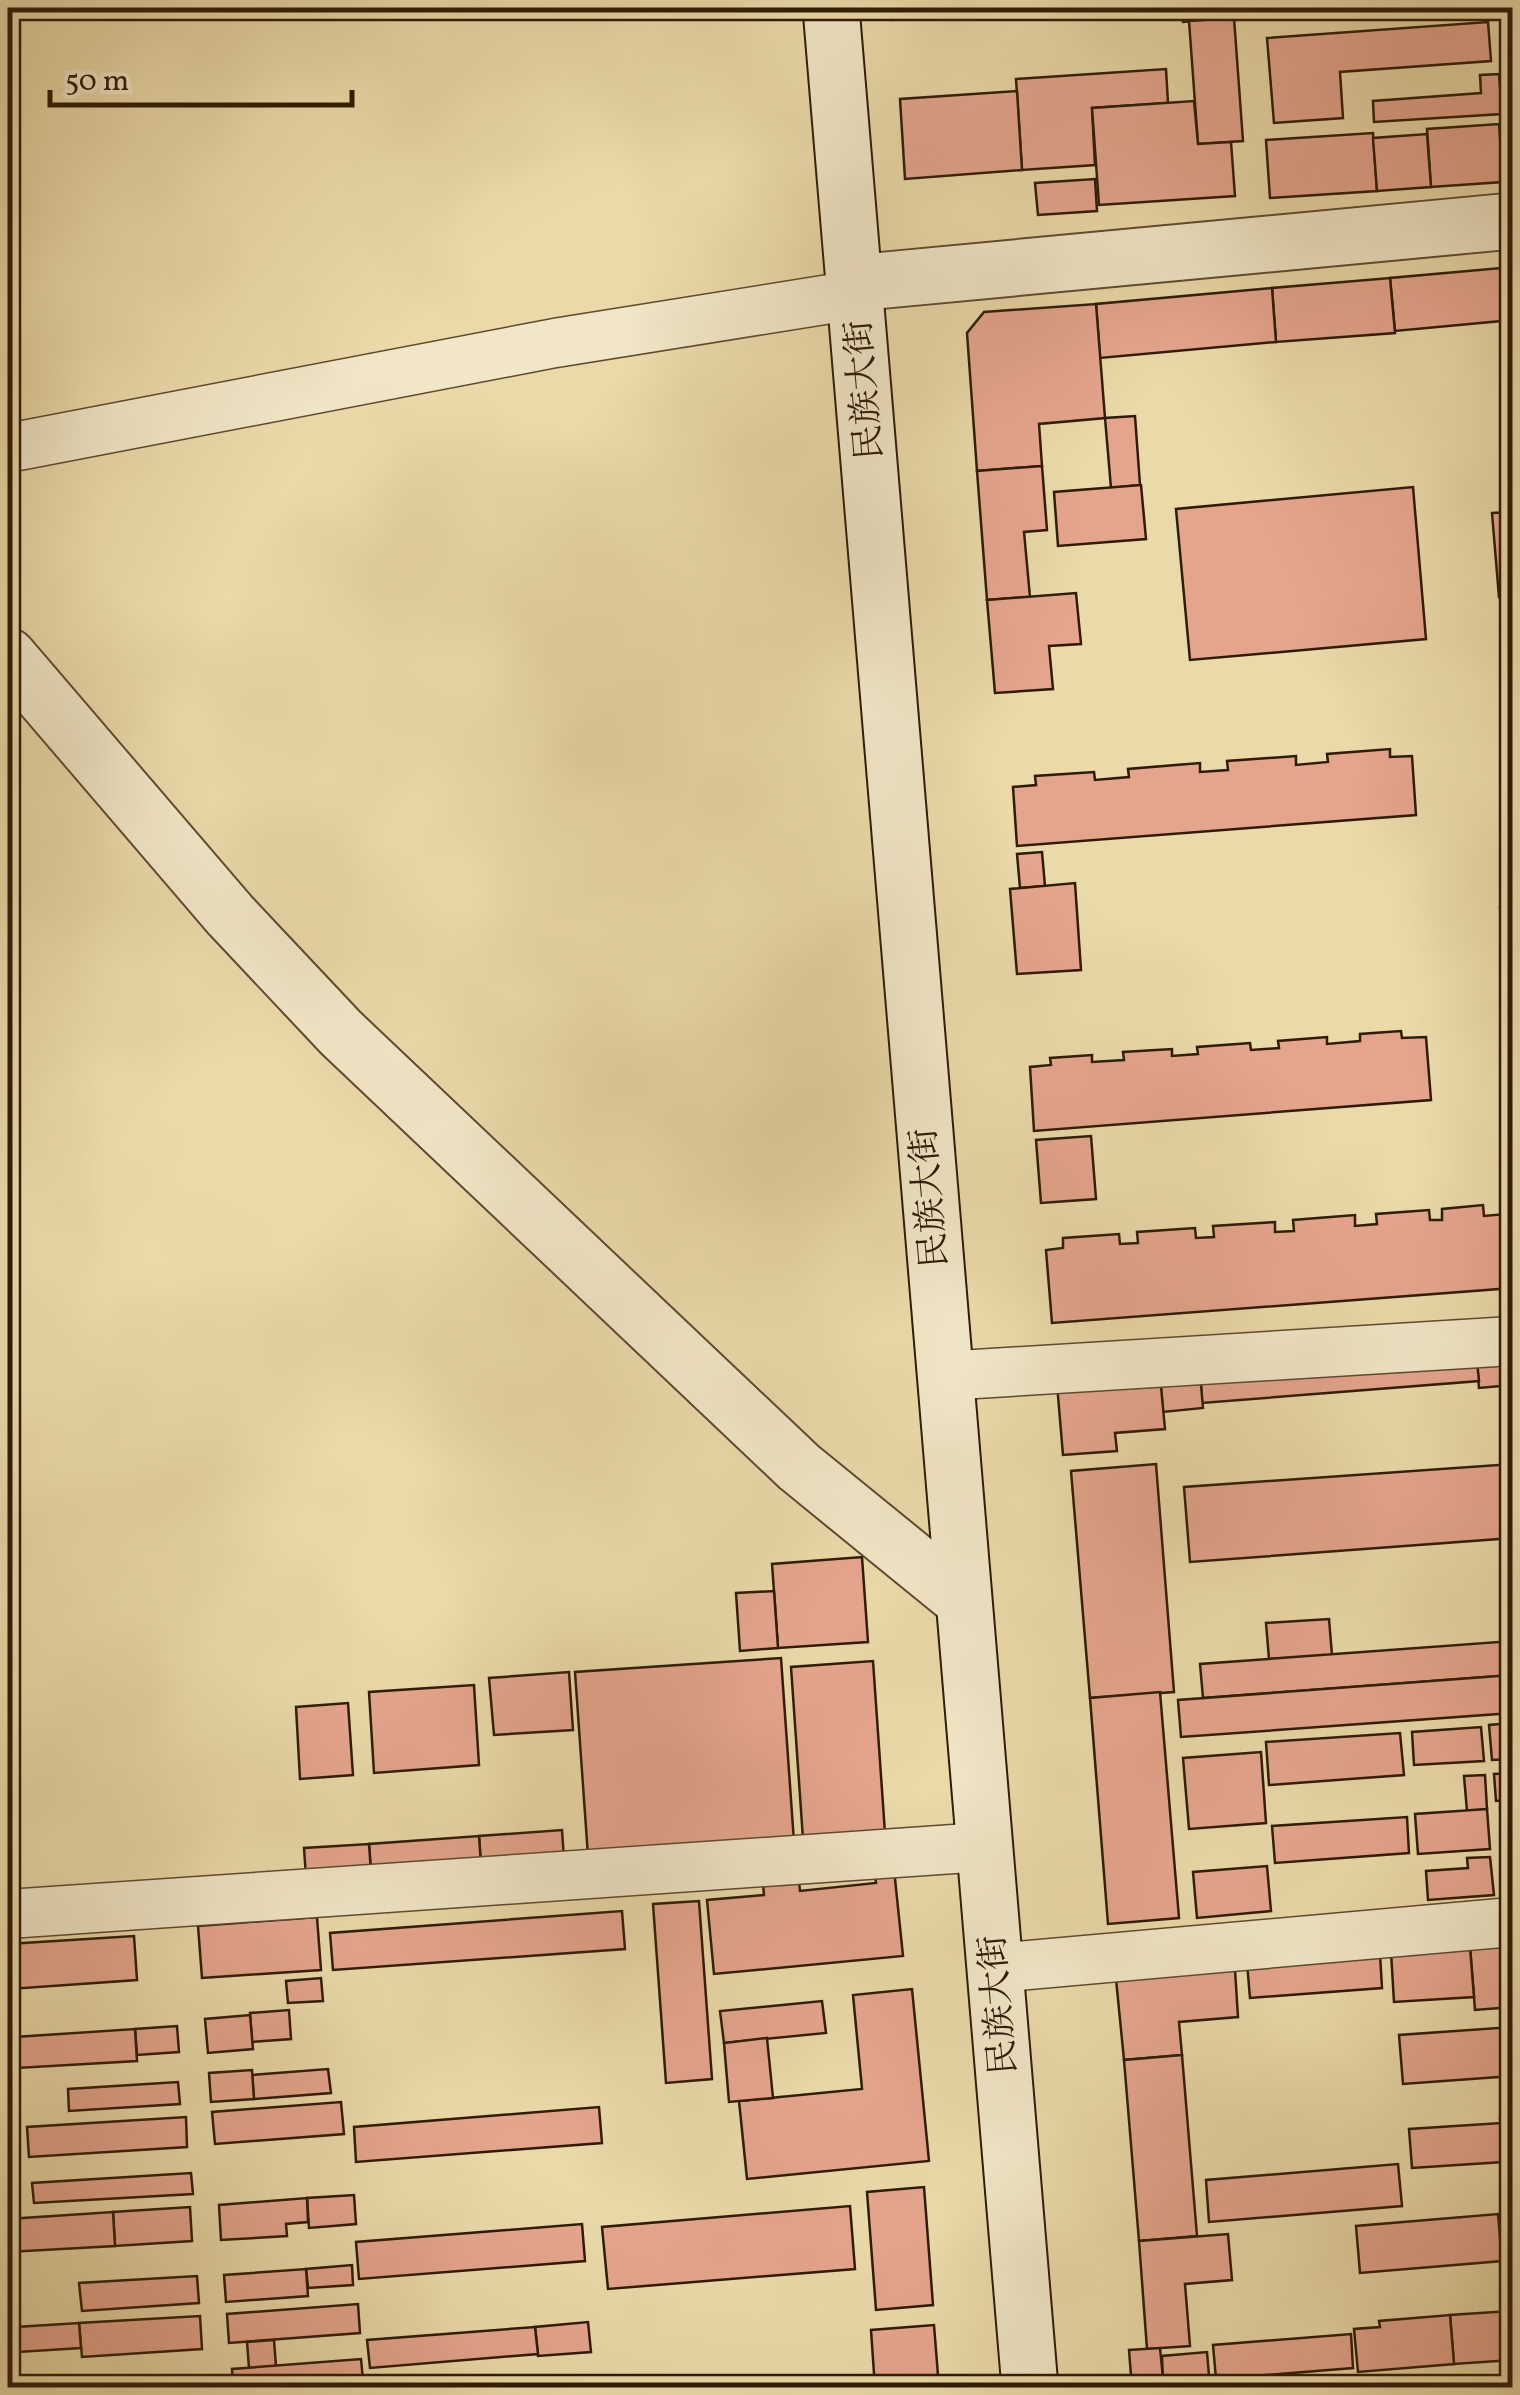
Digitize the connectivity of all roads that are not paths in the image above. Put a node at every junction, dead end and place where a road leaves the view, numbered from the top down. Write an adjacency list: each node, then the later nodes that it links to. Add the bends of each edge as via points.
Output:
1 (831, 8): 3 (main road, 民族大街)
2 (1512, 221): 3 (main road)
3 (854, 289): 4 (street); 7 (main road, 民族大街)
4 (8, 448)
5 (8, 656): 8 (main road, via 230,915 341,1032 799,1467)
6 (1512, 1341): 7 (street)
7 (943, 1376): 8 (main road, 民族大街)
8 (961, 1599): 9 (main road, 民族大街)
9 (983, 1846): 10 (street); 12 (main road, 民族大街)
10 (8, 1914)
11 (1512, 1922): 12 (street)
12 (994, 1968): 13 (main road, 民族大街)
13 (1030, 2388)

